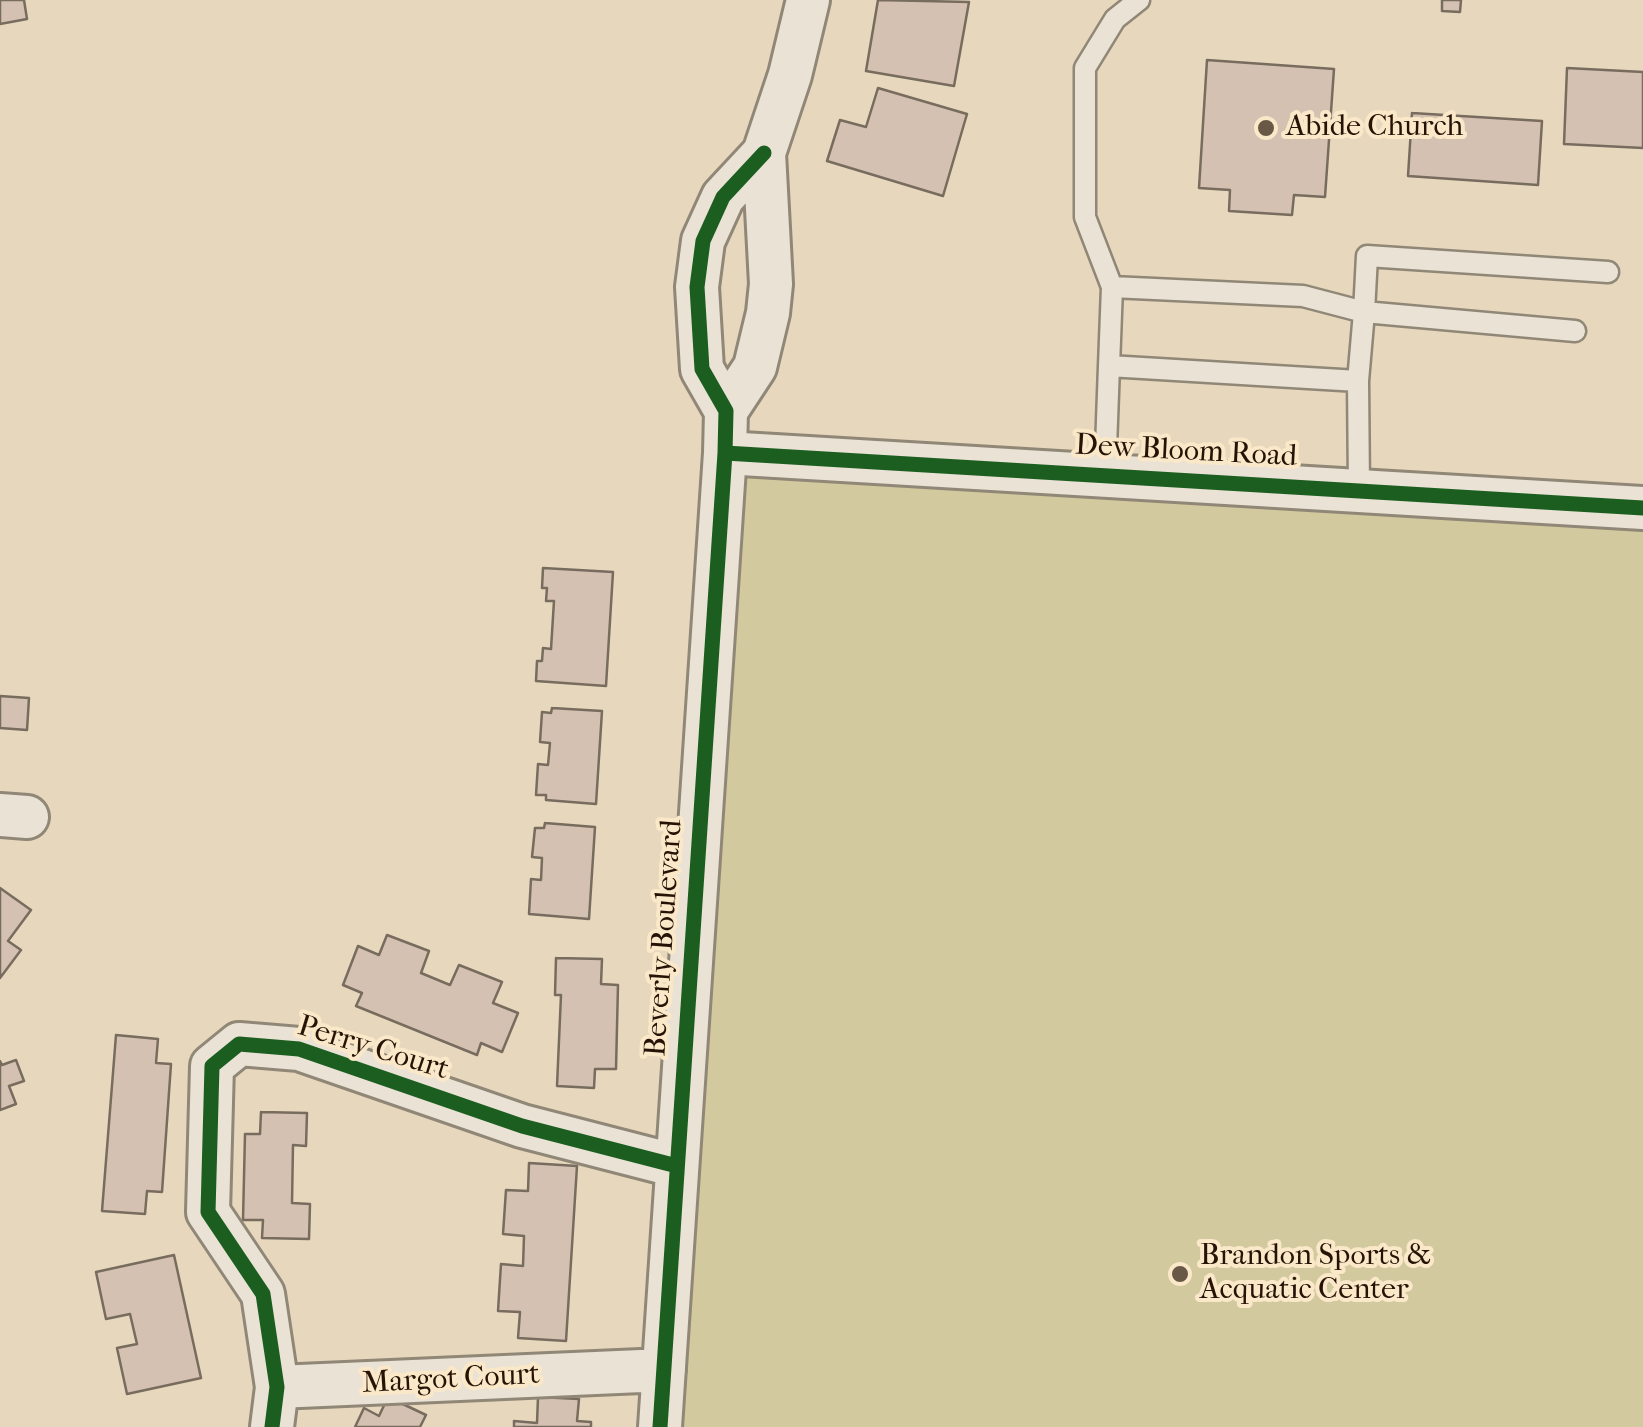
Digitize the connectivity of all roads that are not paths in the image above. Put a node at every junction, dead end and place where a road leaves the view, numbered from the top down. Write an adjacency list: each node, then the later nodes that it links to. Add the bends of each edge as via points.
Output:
1 (808, 0): 3 (street)
2 (1140, 0): 5 (lane, via 1115,19 1086,68 1085,217)
3 (764, 153): 10 (street, via 768,313 754,367); 10 (street, via 723,197 703,240 697,304 702,369)
4 (1608, 272): 6 (lane, via 1368,256)
5 (1112, 287): 6 (lane, via 1302,296); 8 (lane)
6 (1364, 312): 7 (lane); 9 (lane)
7 (1575, 331)
8 (1109, 366): 9 (lane); 12 (lane)
9 (1358, 381): 13 (lane)
10 (726, 411): 11 (street, Beverly Boulevard)
11 (726, 453): 12 (street, Dew Bloom Road); 15 (street, Beverly Boulevard)
12 (1105, 475): 13 (street, Dew Bloom Road)
13 (1359, 490): 14 (street, Dew Bloom Road)
14 (1643, 508)
15 (677, 1166): 16 (street, Beverly Boulevard); 17 (street, Perry Court, via 522,1126 299,1049 239,1044 212,1066 208,1212 263,1294)
16 (664, 1370): 17 (street, Margot Court); 18 (street, Beverly Boulevard)
17 (275, 1407)
18 (660, 1427)

